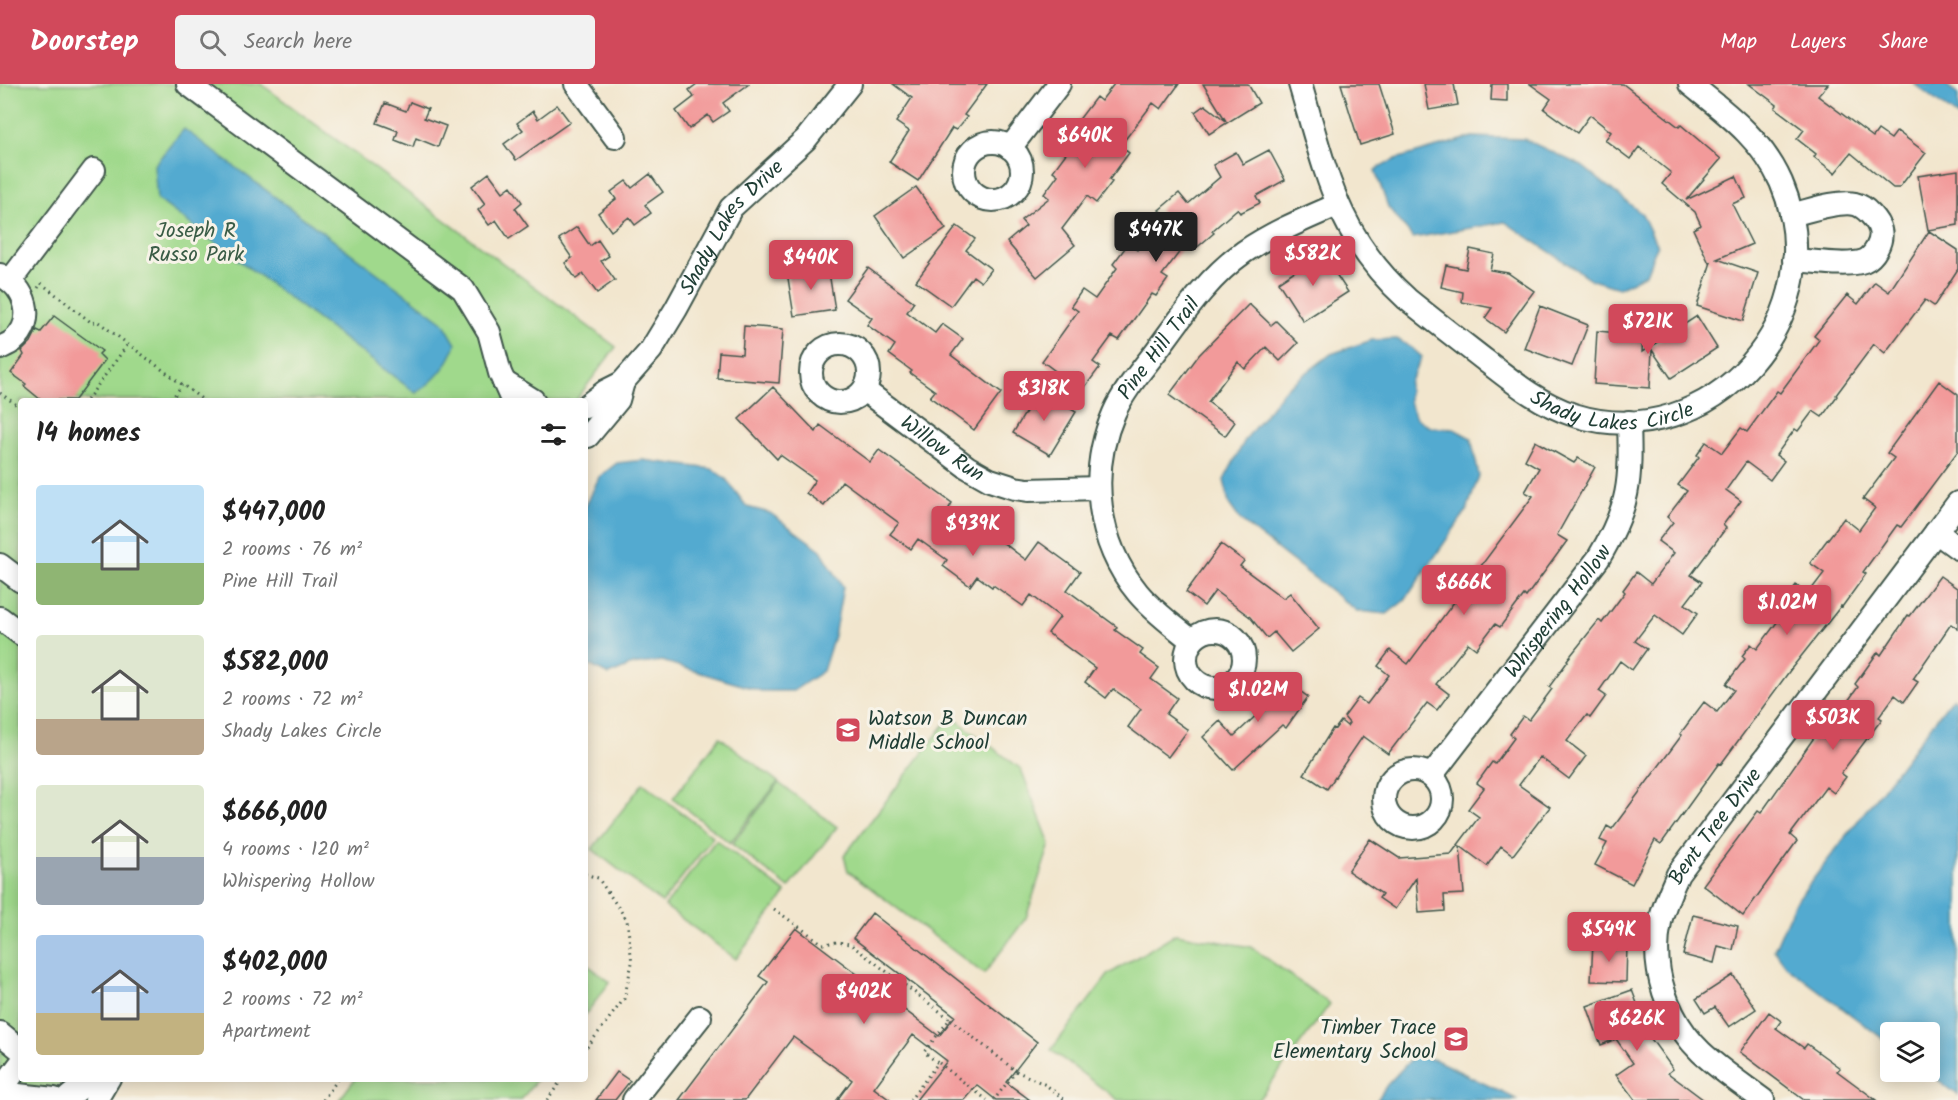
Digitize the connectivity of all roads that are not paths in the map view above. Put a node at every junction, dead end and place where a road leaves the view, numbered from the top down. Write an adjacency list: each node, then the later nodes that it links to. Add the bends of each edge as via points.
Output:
1 (188, 84): 17 (street, via 463,289 489,332)
2 (576, 84): 7 (street)
3 (850, 84): 15 (street, Shady Lakes Drive, via 806,139 731,208 651,350)
4 (1059, 84): 8 (street)
5 (1300, 84): 10 (street, Shady Lakes Circle)
6 (1690, 84): 11 (street, Shady Lakes Circle, via 1754,138 1781,182)
7 (615, 137)
8 (1010, 148)
9 (94, 171): 13 (street)
10 (1337, 205): 20 (street, Shady Lakes Circle, via 1360,247 1389,284 1528,393 1574,415); 22 (street, Pine Hill Trail, via 1273,234 1243,253 1200,293 1114,412 1105,437)
11 (1791, 215): 12 (street, Shady Lakes Circle); 12 (street, via 1856,204 1870,214 1880,229 1880,240 1865,260)
12 (1794, 260): 20 (street, Shady Lakes Circle, via 1788,300 1779,324 1745,371 1696,406 1655,419)
13 (5, 278): 14 (street, via 24,297 27,313 23,329)
14 (0, 348)
15 (623, 381): 19 (street, Shady Lakes Drive); 21 (street, Shady Lakes Drive, via 618,400)
16 (864, 390): 22 (street, Willow Run, via 990,480 1028,490)
17 (508, 391): 18 (street)
18 (527, 398)
19 (588, 405)
20 (1629, 422): 31 (street, Whispering Hollow, via 1627,497 1614,532 1598,559)
21 (588, 436)
22 (1099, 489): 30 (street, Pine Hill Trail, via 1107,536 1123,572 1156,612)
23 (1958, 503): 24 (street, Bent Tree Drive)
24 (1936, 532): 25 (street); 43 (street, Bent Tree Drive, via 1678,874 1667,899 1660,922 1659,973 1673,1014 1701,1052)
25 (1958, 548)
26 (0, 565): 27 (street)
27 (18, 579)
28 (0, 618): 29 (street)
29 (18, 632)
30 (1192, 641)
31 (1431, 776)
32 (700, 1017): 42 (street)
33 (0, 1034): 34 (street)
34 (18, 1048)
35 (18, 1067): 38 (street)
36 (86, 1082): 39 (street)
37 (107, 1082): 41 (street)
38 (0, 1093): 39 (street); 40 (street)
39 (63, 1099)
40 (10, 1100)
41 (96, 1100)
42 (634, 1100)
43 (1763, 1100)

